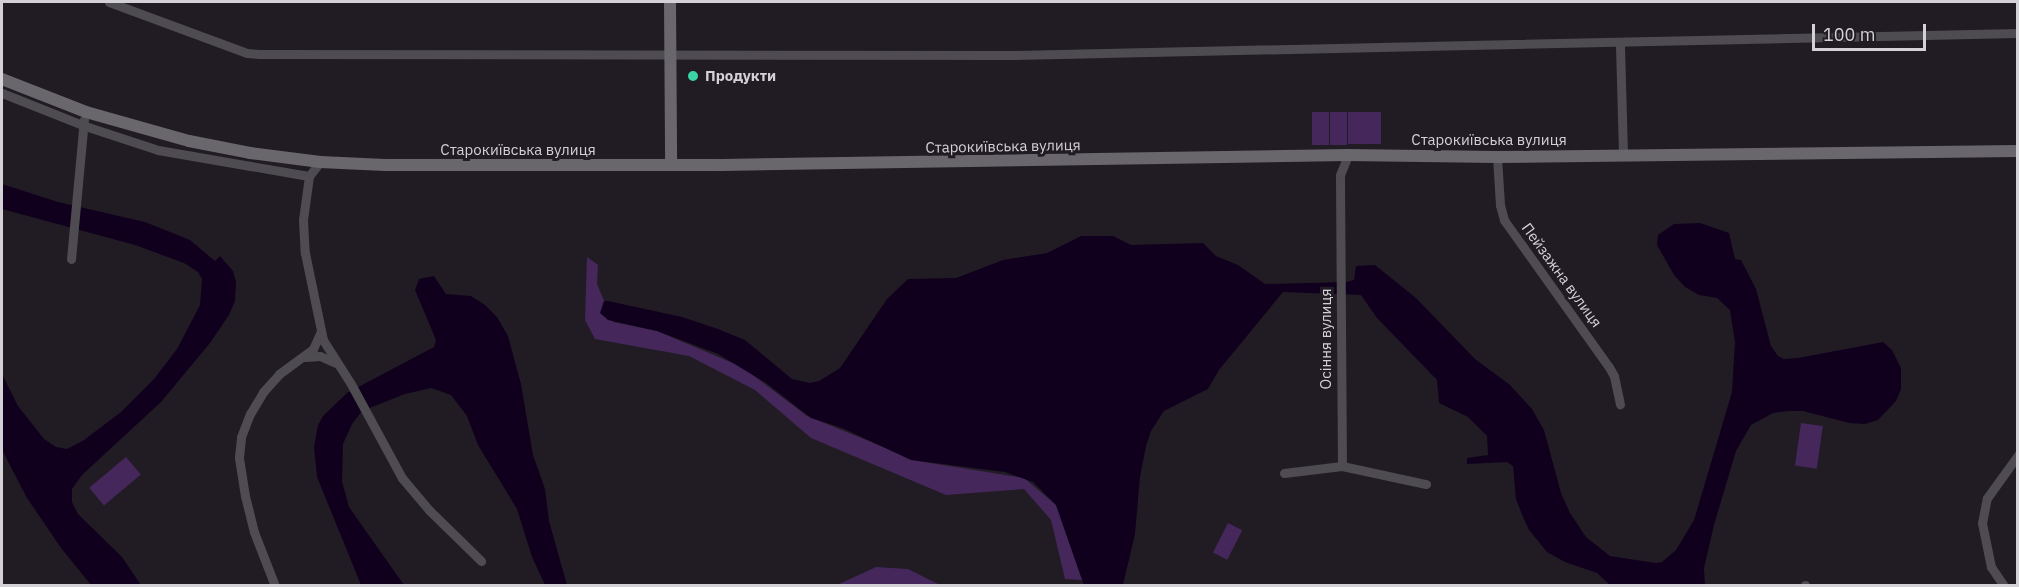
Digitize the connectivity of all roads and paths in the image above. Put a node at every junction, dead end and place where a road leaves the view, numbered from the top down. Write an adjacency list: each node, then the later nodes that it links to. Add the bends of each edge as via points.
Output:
1 (109, 2): 5 (street, via 247,53)
2 (670, 2): 5 (street)
3 (2018, 33): 5 (street, via 1035,54)
4 (1620, 46): 11 (street)
5 (671, 54): 15 (street)
6 (2, 79): 8 (street, Старокиївська вулиця)
7 (2, 93): 9 (street)
8 (86, 112): 9 (street); 14 (street, Старокиївська вулиця, via 212,146)
9 (85, 126): 16 (street, via 168,153); 17 (street)
10 (2018, 151): 11 (street, Старокиївська вулиця)
11 (1623, 154): 13 (street, Старокиївська вулиця)
12 (1348, 155): 13 (street, Старокиївська вулиця); 15 (street, Старокиївська вулиця); 23 (street, Осіння вулиця, via 1340,175)
13 (1497, 157): 21 (street, Пейзажна вулиця, via 1504,220 1610,367)
14 (320, 162): 15 (street, Старокиївська вулиця); 16 (street)
15 (671, 165)
16 (309, 176): 18 (street, via 303,237)
17 (71, 259)
18 (320, 317): 19 (street, via 319,340); 20 (street, via 323,340)
19 (303, 358): 20 (street, via 320,356); 27 (street, via 279,374 263,392 250,414 240,447 241,477 254,532)
20 (339, 367): 26 (street, via 406,483)
21 (1620, 404)
22 (2018, 455): 28 (street, via 1987,498 1982,522 1991,567)
23 (1342, 466): 24 (street); 25 (street)
24 (1284, 473)
25 (1426, 484)
26 (481, 561)
27 (275, 585)
28 (2003, 585)

